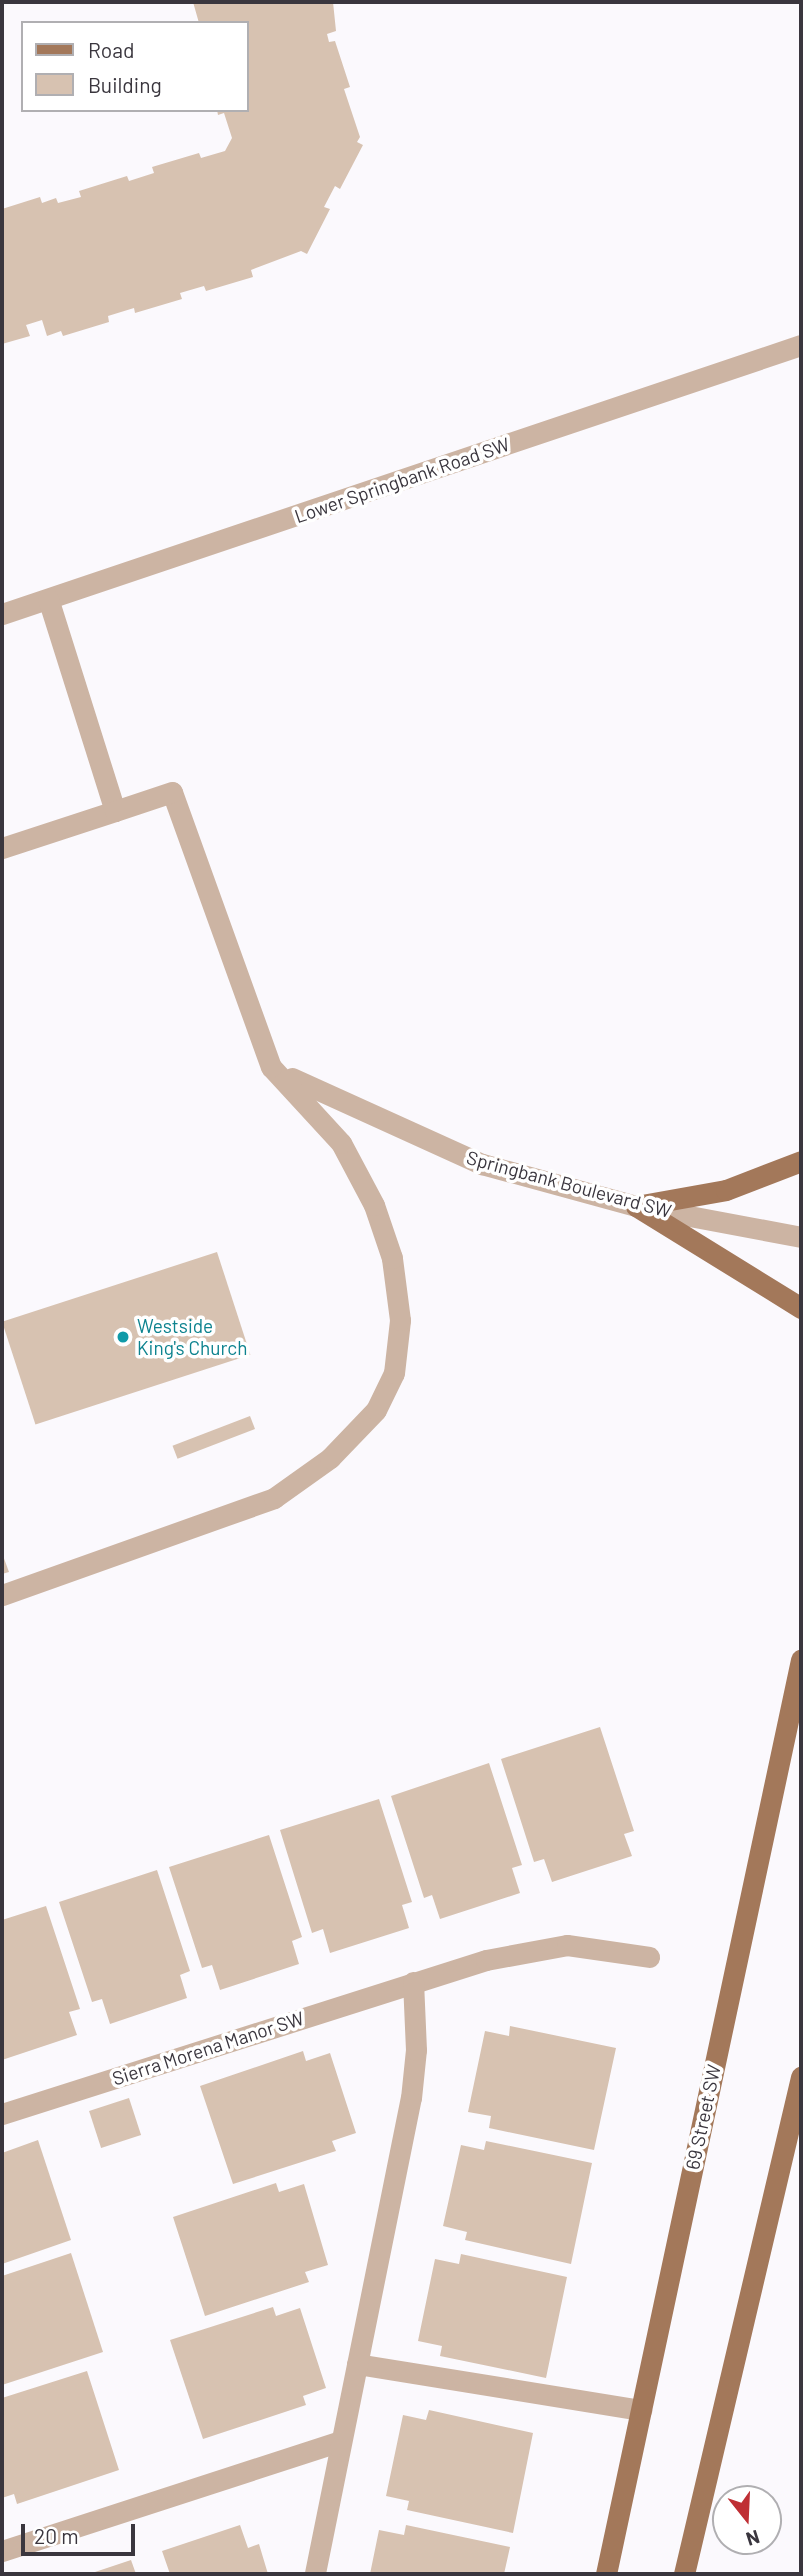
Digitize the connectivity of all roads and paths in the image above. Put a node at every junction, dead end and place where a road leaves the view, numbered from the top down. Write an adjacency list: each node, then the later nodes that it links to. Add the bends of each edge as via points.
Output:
1 (801, 345): 2 (street, Lower Springbank Road SW)
2 (48, 599): 3 (street, Lower Springbank Road SW); 4 (street)
3 (2, 614)
4 (115, 811): 5 (street); 6 (street, via 172,792)
5 (2, 848)
6 (271, 1067): 8 (street, Springbank Boulevard SW, via 352,1109 482,1164); 11 (street, via 341,1143 374,1205 392,1258 400,1320 394,1373 376,1410 330,1458 274,1499)
7 (801, 1161): 8 (main road, via 726,1191)
8 (636, 1206): 9 (street, Springbank Boulevard SW); 10 (main road)
9 (801, 1237)
10 (801, 1308)
11 (2, 1595)
12 (801, 1660): 18 (main road, 69 Street SW)
13 (649, 1957): 14 (street, Sierra Morena Manor SW, via 567,1945 486,1960)
14 (413, 1982): 16 (street, Sierra Morena Manor SW); 17 (street, via 416,2050 411,2098)
15 (801, 2077): 23 (main road)
16 (2, 2114)
17 (357, 2364): 18 (street); 19 (street)
18 (641, 2410): 22 (main road, 69 Street SW)
19 (341, 2441): 20 (street); 21 (street)
20 (2, 2551)
21 (315, 2573)
22 (606, 2574)
23 (684, 2574)

